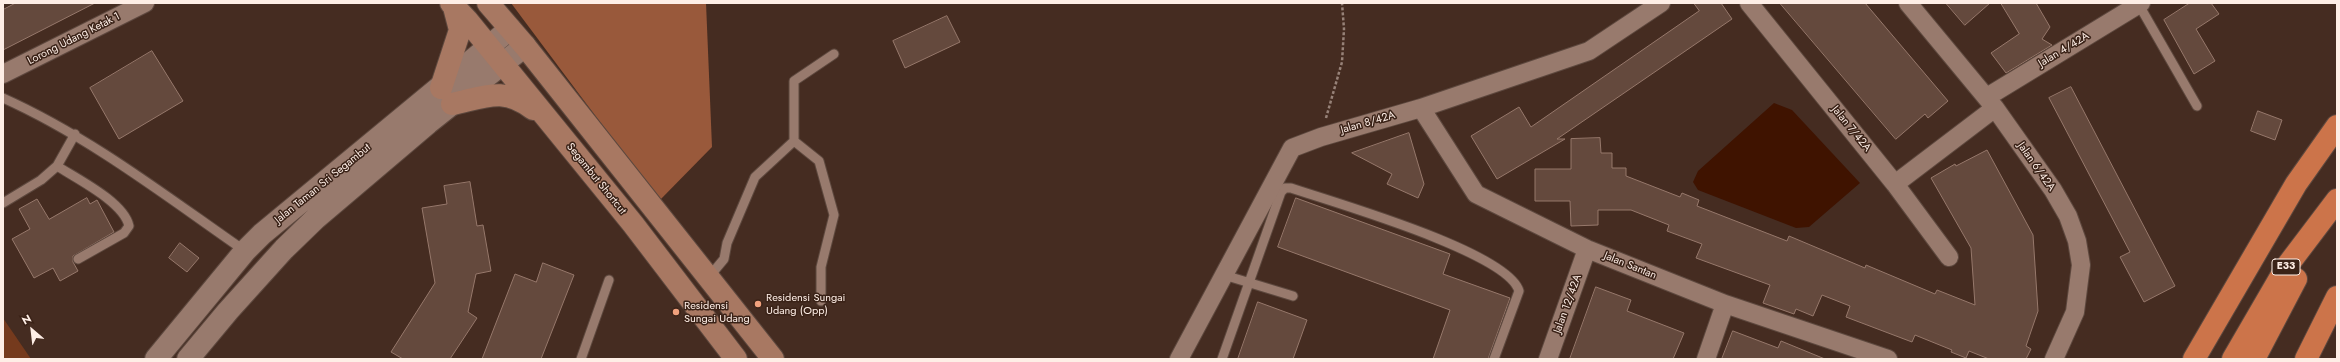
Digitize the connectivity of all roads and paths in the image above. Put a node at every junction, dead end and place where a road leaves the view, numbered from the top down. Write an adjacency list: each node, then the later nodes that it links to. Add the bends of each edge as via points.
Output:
1 (145, 3): 13 (street, Lorong Udang Ketak 1)
2 (488, 3): 9 (main road)
3 (1342, 3): 22 (path, via 1342,62)
4 (1661, 3): 18 (street, Jalan 8/42A, via 1589,51)
5 (1749, 3): 25 (street, Jalan 7/42A)
6 (1908, 3): 16 (street, Jalan 6/42A)
7 (2140, 4): 16 (street, Jalan 4/42A); 17 (lane)
8 (452, 5): 12 (main road, Segambut Shortcut); 14 (main road, via 460,30)
9 (510, 30): 10 (main road); 12 (street, Jalan Taman Sri Segambut)
10 (525, 46): 12 (street, Jalan Taman Sri Segambut); 33 (main road)
11 (834, 54): 23 (lane, via 794,81)
12 (496, 56): 14 (street, Jalan Taman Sri Segambut); 19 (main road, Segambut Shortcut)
13 (3, 74)
14 (446, 96): 19 (main road, via 503,94 520,98); 29 (street, Jalan Taman Sri Segambut, via 262,234); 41 (street, Jalan Taman Sri Segambut, via 284,249 228,310)
15 (3, 98): 21 (lane)
16 (1991, 103): 25 (street, Jalan 4/42A); 51 (street, Jalan 6/42A, via 2053,190 2068,216 2077,242 2081,265 2075,312)
17 (2197, 106)
18 (1421, 108): 22 (street, Jalan 8/42A); 28 (street, Jalan Santan, via 1476,194)
19 (551, 124): 43 (main road, Segambut Shortcut, via 629,219)
20 (2337, 126): 52 (highway, via 2296,184)
21 (75, 134): 24 (lane); 29 (lane)
22 (1321, 137): 32 (street, Jalan 8/42A, via 1292,148)
23 (794, 141): 33 (lane, via 755,177 727,243 724,258); 38 (lane, via 819,161 834,215 821,267)
24 (57, 166): 27 (lane, via 41,180); 31 (lane, via 109,200 127,220 129,226 124,233)
25 (1895, 184): 30 (street, Jalan 7/42A)
26 (2337, 200): 53 (highway, E33, via 2287,266); 54 (highway, E33)
27 (3, 203)
28 (1587, 249): 39 (street, Jalan Santan); 48 (street, Jalan 12/42A)
29 (245, 251): 40 (street, Jalan Taman Sri Segambut)
30 (1949, 257)
31 (78, 259)
32 (1224, 275): 35 (lane); 45 (street, Jalan 8/42A)
33 (709, 277): 44 (main road)
34 (609, 280): 42 (lane)
35 (1248, 283): 36 (lane); 46 (lane); 47 (lane, via 1281,192 1285,188 1291,188 1446,241 1506,274 1517,284 1519,291)
36 (1293, 296)
37 (2337, 297): 55 (highway)
38 (821, 301)
39 (1725, 304): 49 (street); 50 (street, Jalan Santan)
40 (156, 359)
41 (188, 359)
42 (581, 359)
43 (736, 359)
44 (773, 359)
45 (1179, 359)
46 (1222, 359)
47 (1494, 359)
48 (1548, 359)
49 (1706, 359)
50 (1888, 359)
51 (2054, 359)
52 (2194, 359)
53 (2233, 359)
54 (2254, 359)
55 (2306, 359)

